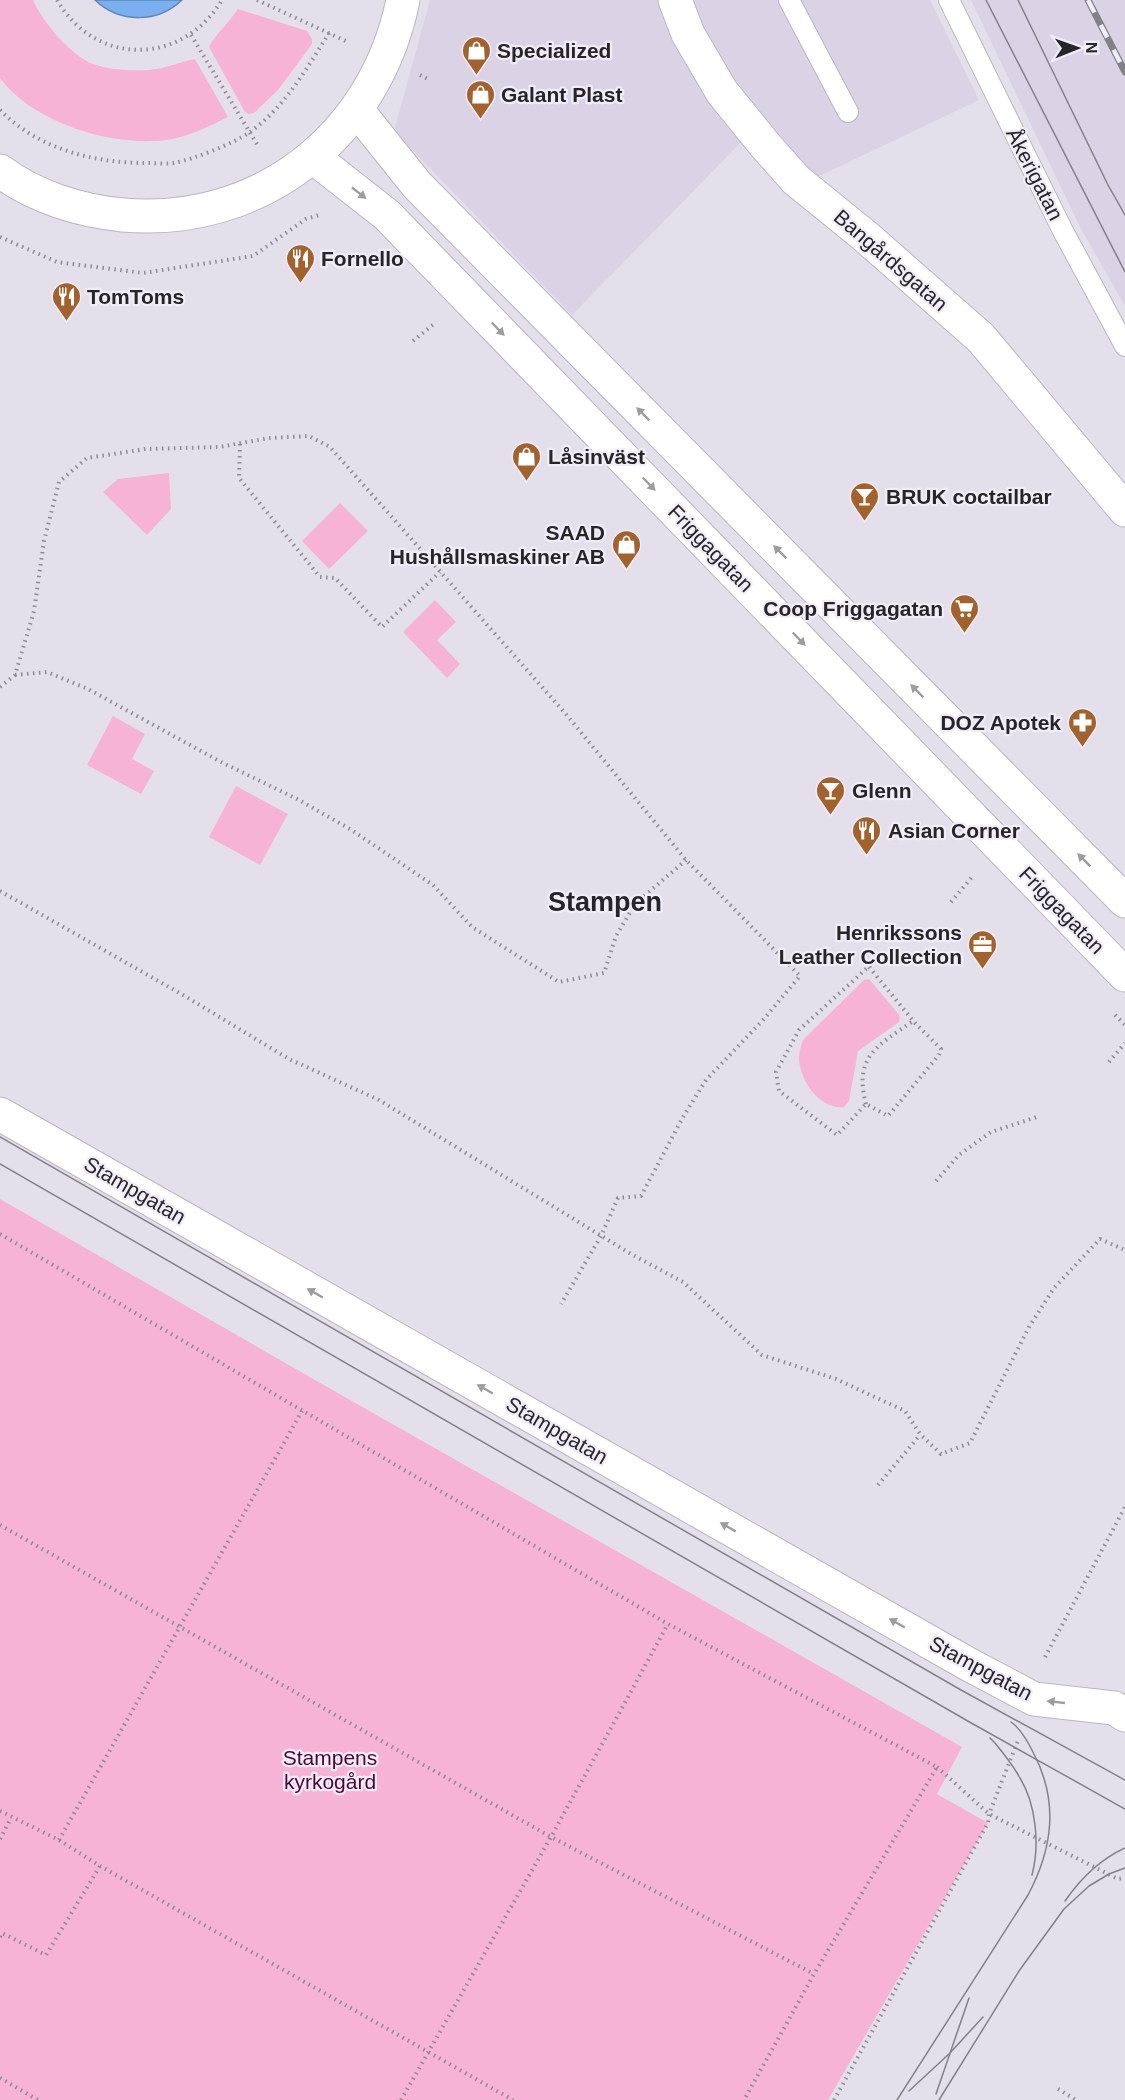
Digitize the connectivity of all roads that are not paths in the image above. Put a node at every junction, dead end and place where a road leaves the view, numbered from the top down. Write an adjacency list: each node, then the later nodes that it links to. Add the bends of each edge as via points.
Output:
1 (403, 0): 5 (main road, via 386,59)
2 (675, 0): 10 (main road, Bangårdsgatan, via 688,34 722,92 765,145 796,180 981,338)
3 (789, 0): 6 (lane)
4 (949, 0): 9 (lane, Åkerigatan, via 1063,231)
5 (357, 110): 7 (main road); 11 (main road, one-way to 5, via 417,185)
6 (848, 112)
7 (313, 157): 8 (main road, via 247,197 177,215 105,213 68,205 34,192); 12 (main road, Friggagatan, one-way to 12, via 387,215)
8 (0, 171)
9 (1125, 346)
10 (1125, 510)
11 (1125, 901)
12 (1125, 975)
13 (0, 1114): 14 (main road, Stampgatan, one-way to 13, via 1034,1699)
14 (1121, 1704)

